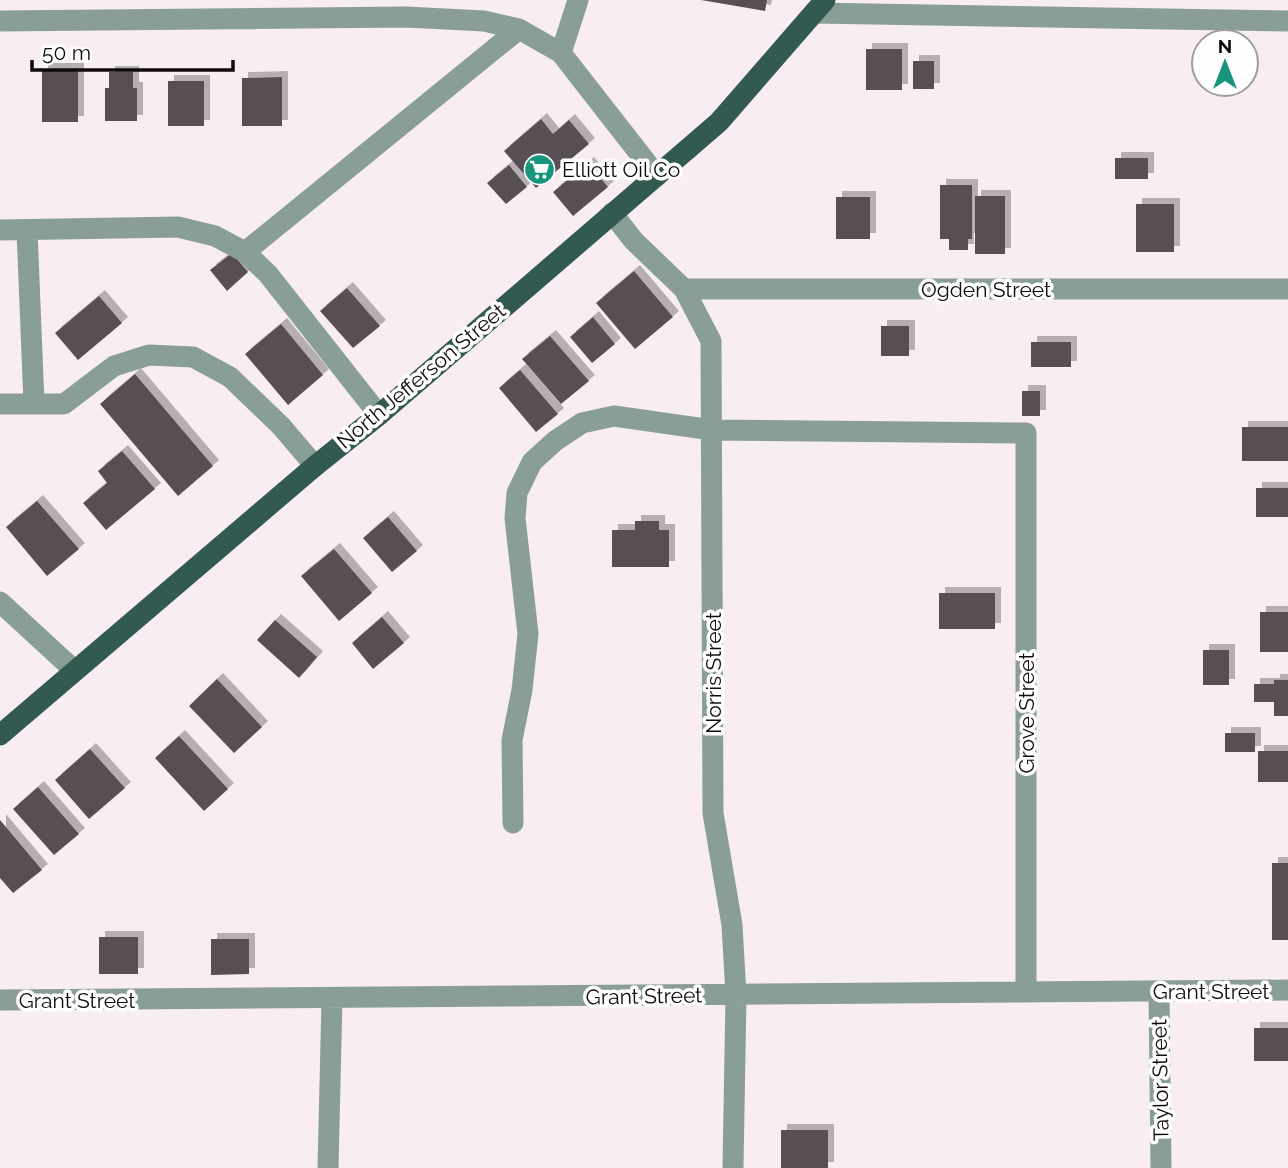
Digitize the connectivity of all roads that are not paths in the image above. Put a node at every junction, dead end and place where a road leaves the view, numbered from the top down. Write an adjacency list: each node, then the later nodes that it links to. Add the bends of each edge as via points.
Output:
1 (578, 0): 8 (street)
2 (819, 6): 6 (street); 9 (main road, North Jefferson Street, via 719,122)
3 (406, 8): 4 (street); 7 (street)
4 (190, 10): 5 (street)
5 (0, 21)
6 (1288, 21)
7 (519, 29): 8 (street); 13 (street)
8 (561, 53): 9 (street)
9 (657, 176): 10 (main road, North Jefferson Street)
10 (612, 212): 14 (street, Norris Street, via 634,241); 18 (main road, North Jefferson Street)
11 (0, 230): 12 (street)
12 (27, 230): 13 (street, via 178,227 215,236); 17 (street)
13 (246, 252): 18 (street)
14 (684, 289): 15 (street, Ogden Street); 19 (street, Norris Street, via 712,341)
15 (1288, 289)
16 (0, 404): 17 (street)
17 (34, 404): 20 (street, via 64,404 114,366 149,355 194,357 230,377)
18 (379, 415): 20 (main road, North Jefferson Street)
19 (712, 430): 24 (street, via 614,416 582,422 532,462 517,493 515,518 528,634 512,740); 27 (street, Grove Street, via 1026,433); 28 (street, Norris Street, via 713,813 732,925)
20 (315, 466): 22 (main road, North Jefferson Street)
21 (0, 602): 22 (street)
22 (75, 671): 23 (main road, North Jefferson Street)
23 (0, 735)
24 (513, 823)
25 (1288, 990): 26 (street, Grant Street)
26 (1159, 991): 27 (street, Grant Street); 33 (street, Taylor Street)
27 (1026, 992): 28 (street, Grant Street)
28 (736, 995): 29 (street, Grant Street); 32 (street, Norris Street)
29 (332, 999): 30 (street, Grant Street); 31 (street)
30 (0, 1000)
31 (327, 1168)
32 (733, 1168)
33 (1161, 1168)

